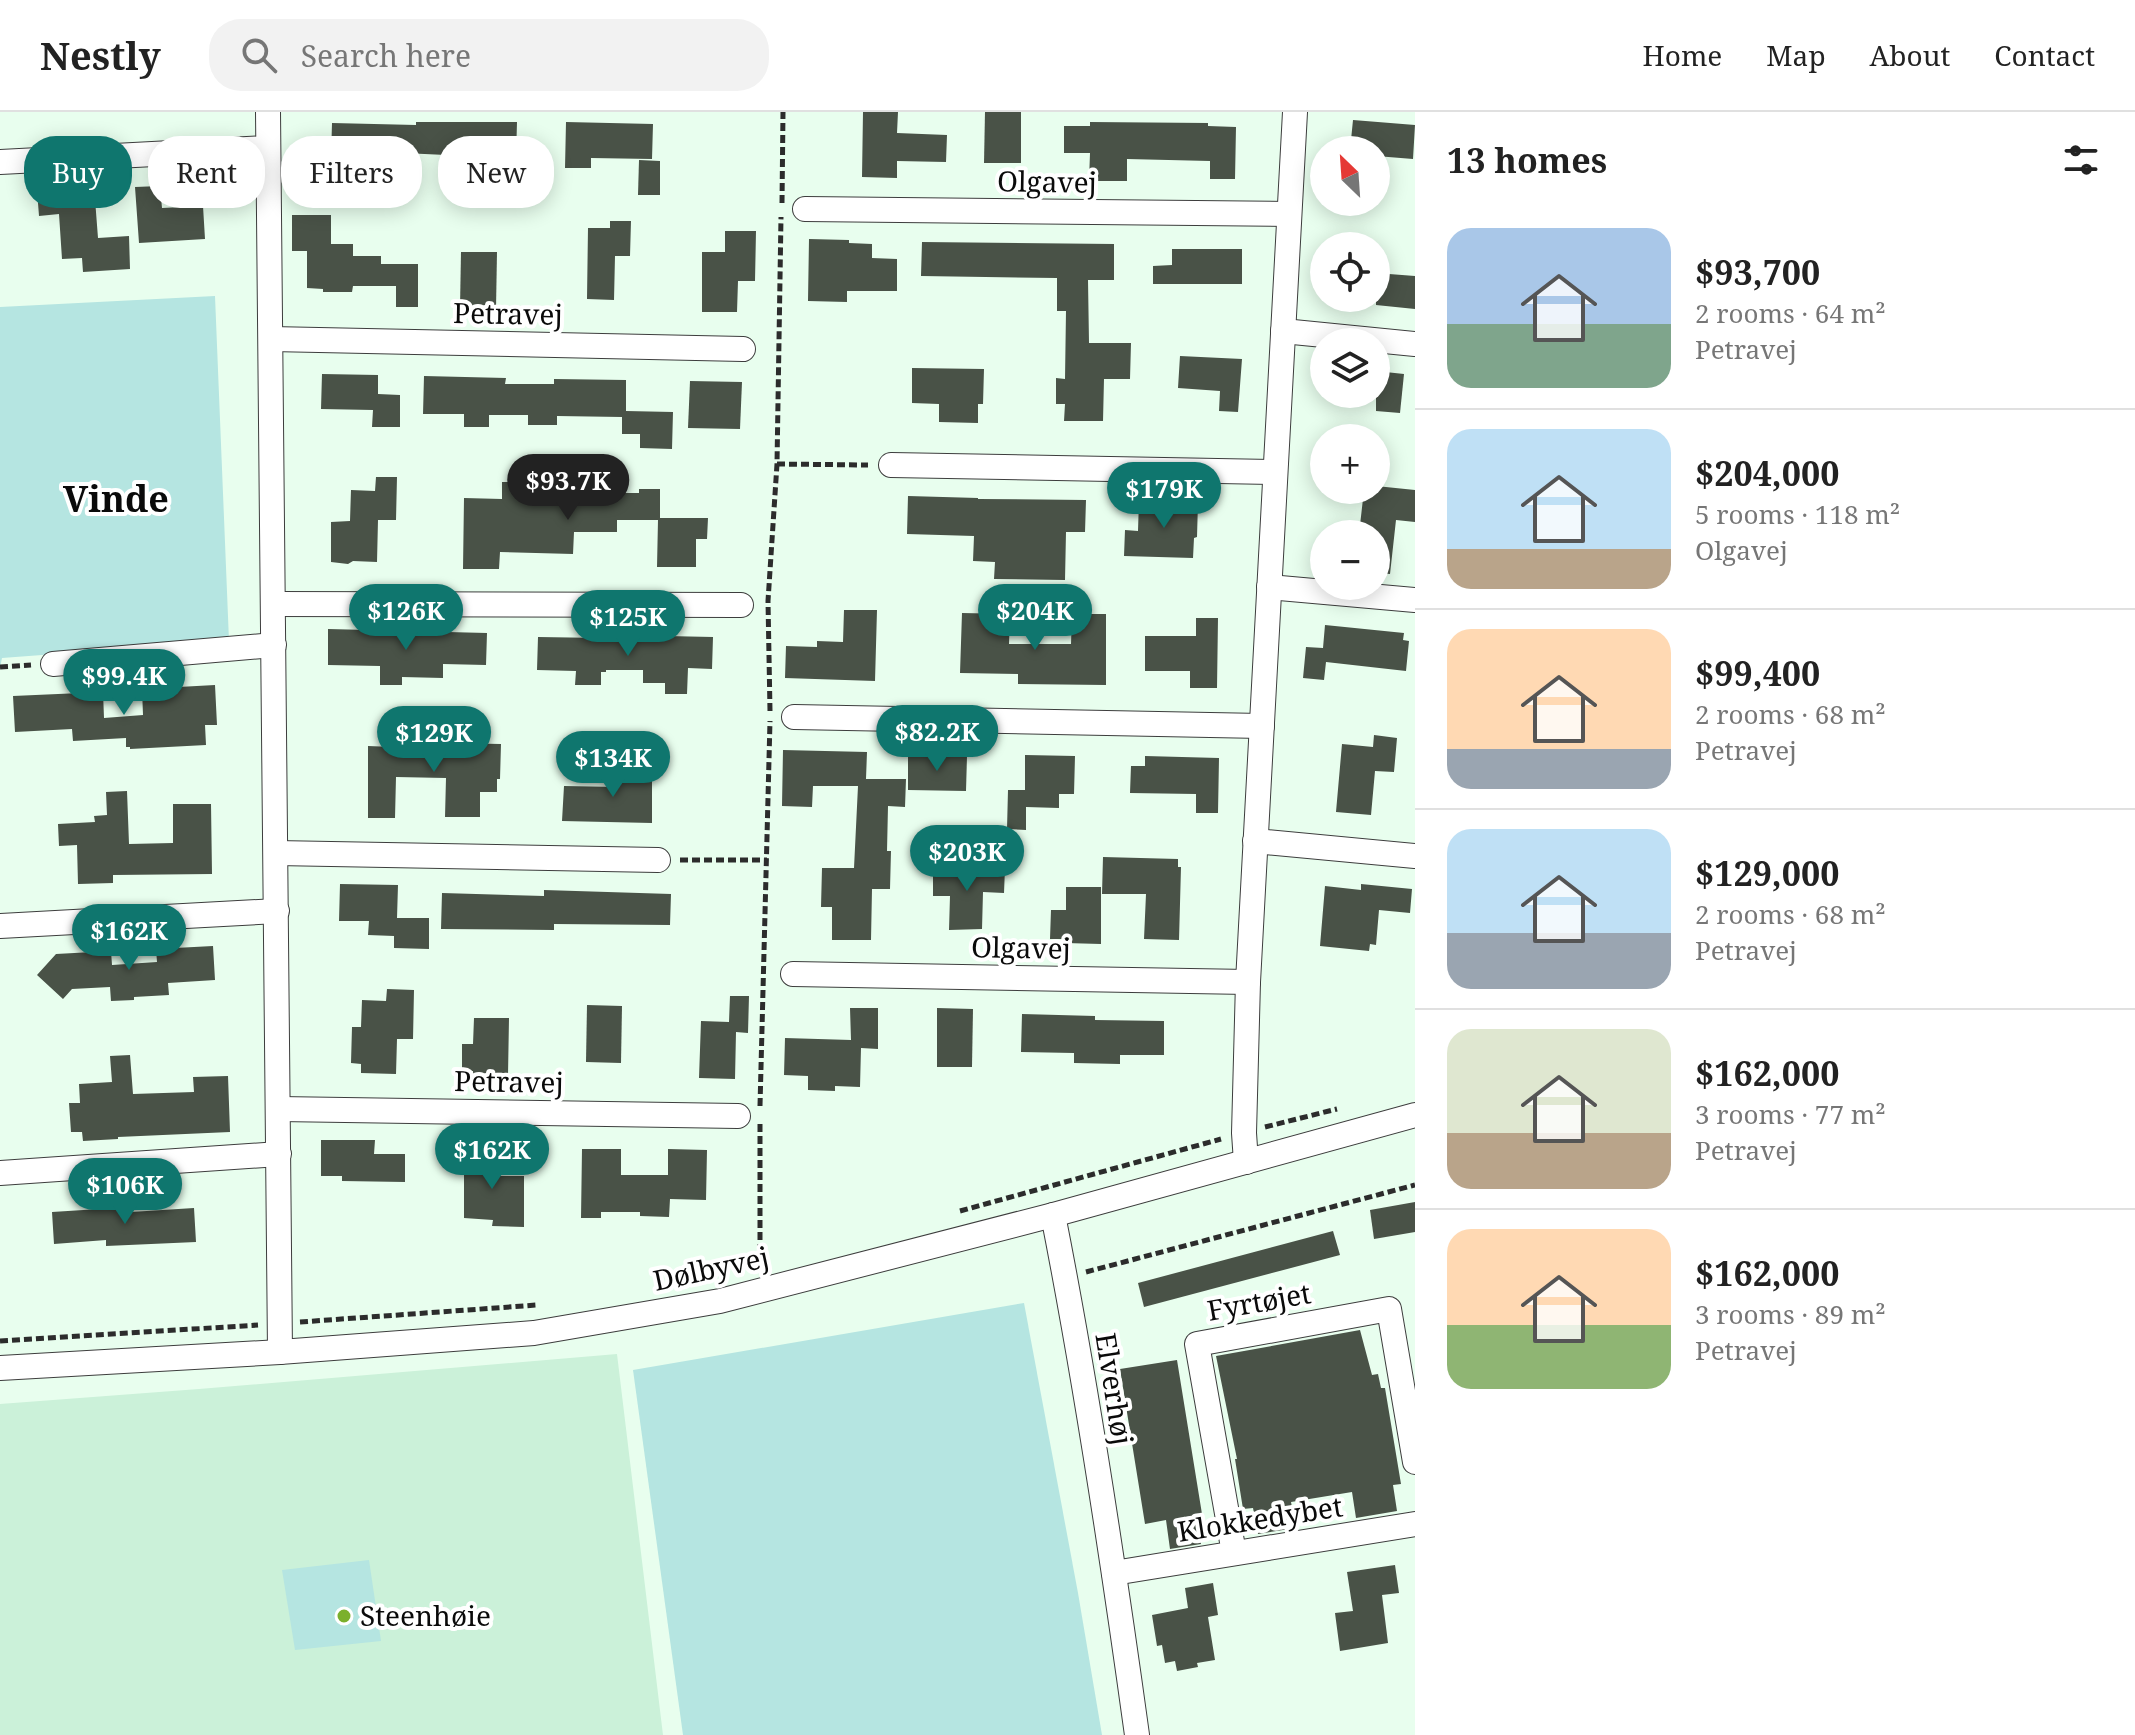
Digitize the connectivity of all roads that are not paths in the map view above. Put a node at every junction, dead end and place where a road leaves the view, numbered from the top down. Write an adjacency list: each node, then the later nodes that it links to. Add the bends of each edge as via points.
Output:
1 (268, 112): 3 (street)
2 (1295, 112): 6 (street)
3 (268, 148): 4 (street); 8 (street)
4 (0, 162)
5 (805, 209): 6 (street, Olgavej)
6 (1289, 214): 7 (street)
7 (1283, 331): 9 (street); 12 (street)
8 (271, 339): 10 (street, Petravej); 15 (street)
9 (1415, 344)
10 (743, 349)
11 (891, 465): 12 (street)
12 (1275, 472): 13 (street)
13 (1269, 587): 14 (street); 20 (street)
14 (1415, 600)
15 (273, 604): 16 (street); 17 (street)
16 (741, 605)
17 (274, 645): 18 (street); 22 (street)
18 (53, 664)
19 (794, 717): 20 (street)
20 (1262, 726): 21 (street)
21 (1255, 841): 23 (street); 28 (street)
22 (276, 853): 24 (street); 25 (street)
23 (1415, 856)
24 (658, 860)
25 (277, 911): 26 (street); 29 (street)
26 (0, 926)
27 (793, 974): 28 (street, Olgavej)
28 (1248, 982): 33 (street)
29 (279, 1109): 31 (street, Petravej); 32 (street)
30 (1415, 1115): 33 (street, Dølbyvej)
31 (738, 1116)
32 (279, 1154): 34 (street); 36 (street)
33 (1246, 1162): 35 (street, Dølbyvej)
34 (0, 1173)
35 (1053, 1215): 36 (street, Dølbyvej, via 720,1301 534,1333); 41 (street, Elverhøj)
36 (280, 1352): 37 (street, Dølbyvej)
37 (0, 1368)
38 (1415, 1462): 40 (street, Fyrtøjet, via 1389,1309 1197,1344)
39 (1415, 1524): 40 (street, Klokkedybet)
40 (1234, 1553): 41 (street, Klokkedybet)
41 (1114, 1573): 42 (street, Elverhøj)
42 (1137, 1735)

